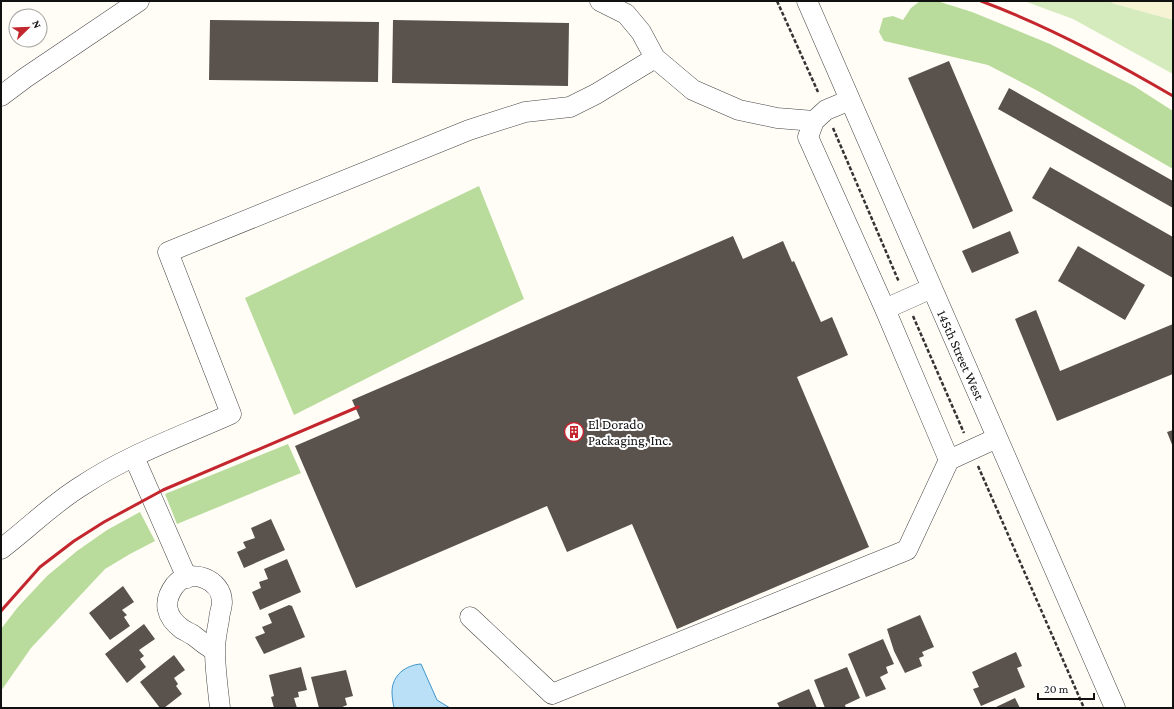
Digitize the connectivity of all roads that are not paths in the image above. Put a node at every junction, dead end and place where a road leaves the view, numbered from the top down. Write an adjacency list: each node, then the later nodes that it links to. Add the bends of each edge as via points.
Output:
1 (139, 1): 5 (street)
2 (600, 1): 4 (street, via 626,14 642,32)
3 (807, 1): 6 (street, 145th Street West)
4 (655, 58): 7 (street, via 693,90 739,110 777,118); 11 (street, via 570,107 525,112 469,130 168,252 232,414)
5 (1, 96)
6 (850, 100): 7 (street); 8 (street, 145th Street West)
7 (820, 116): 9 (street, via 808,137)
8 (932, 288): 9 (street); 10 (street, 145th Street West)
9 (885, 309): 12 (street)
10 (997, 438): 12 (street); 18 (street, 145th Street West)
11 (134, 457): 13 (street, via 82,484); 14 (street)
12 (949, 460): 15 (street, via 907,550 552,694)
13 (1, 549)
14 (187, 578): 16 (street, via 197,576 218,586 223,602); 16 (street, via 170,592 167,612 174,622)
15 (470, 617)
16 (215, 651): 17 (street)
17 (220, 708)
18 (1115, 708)

